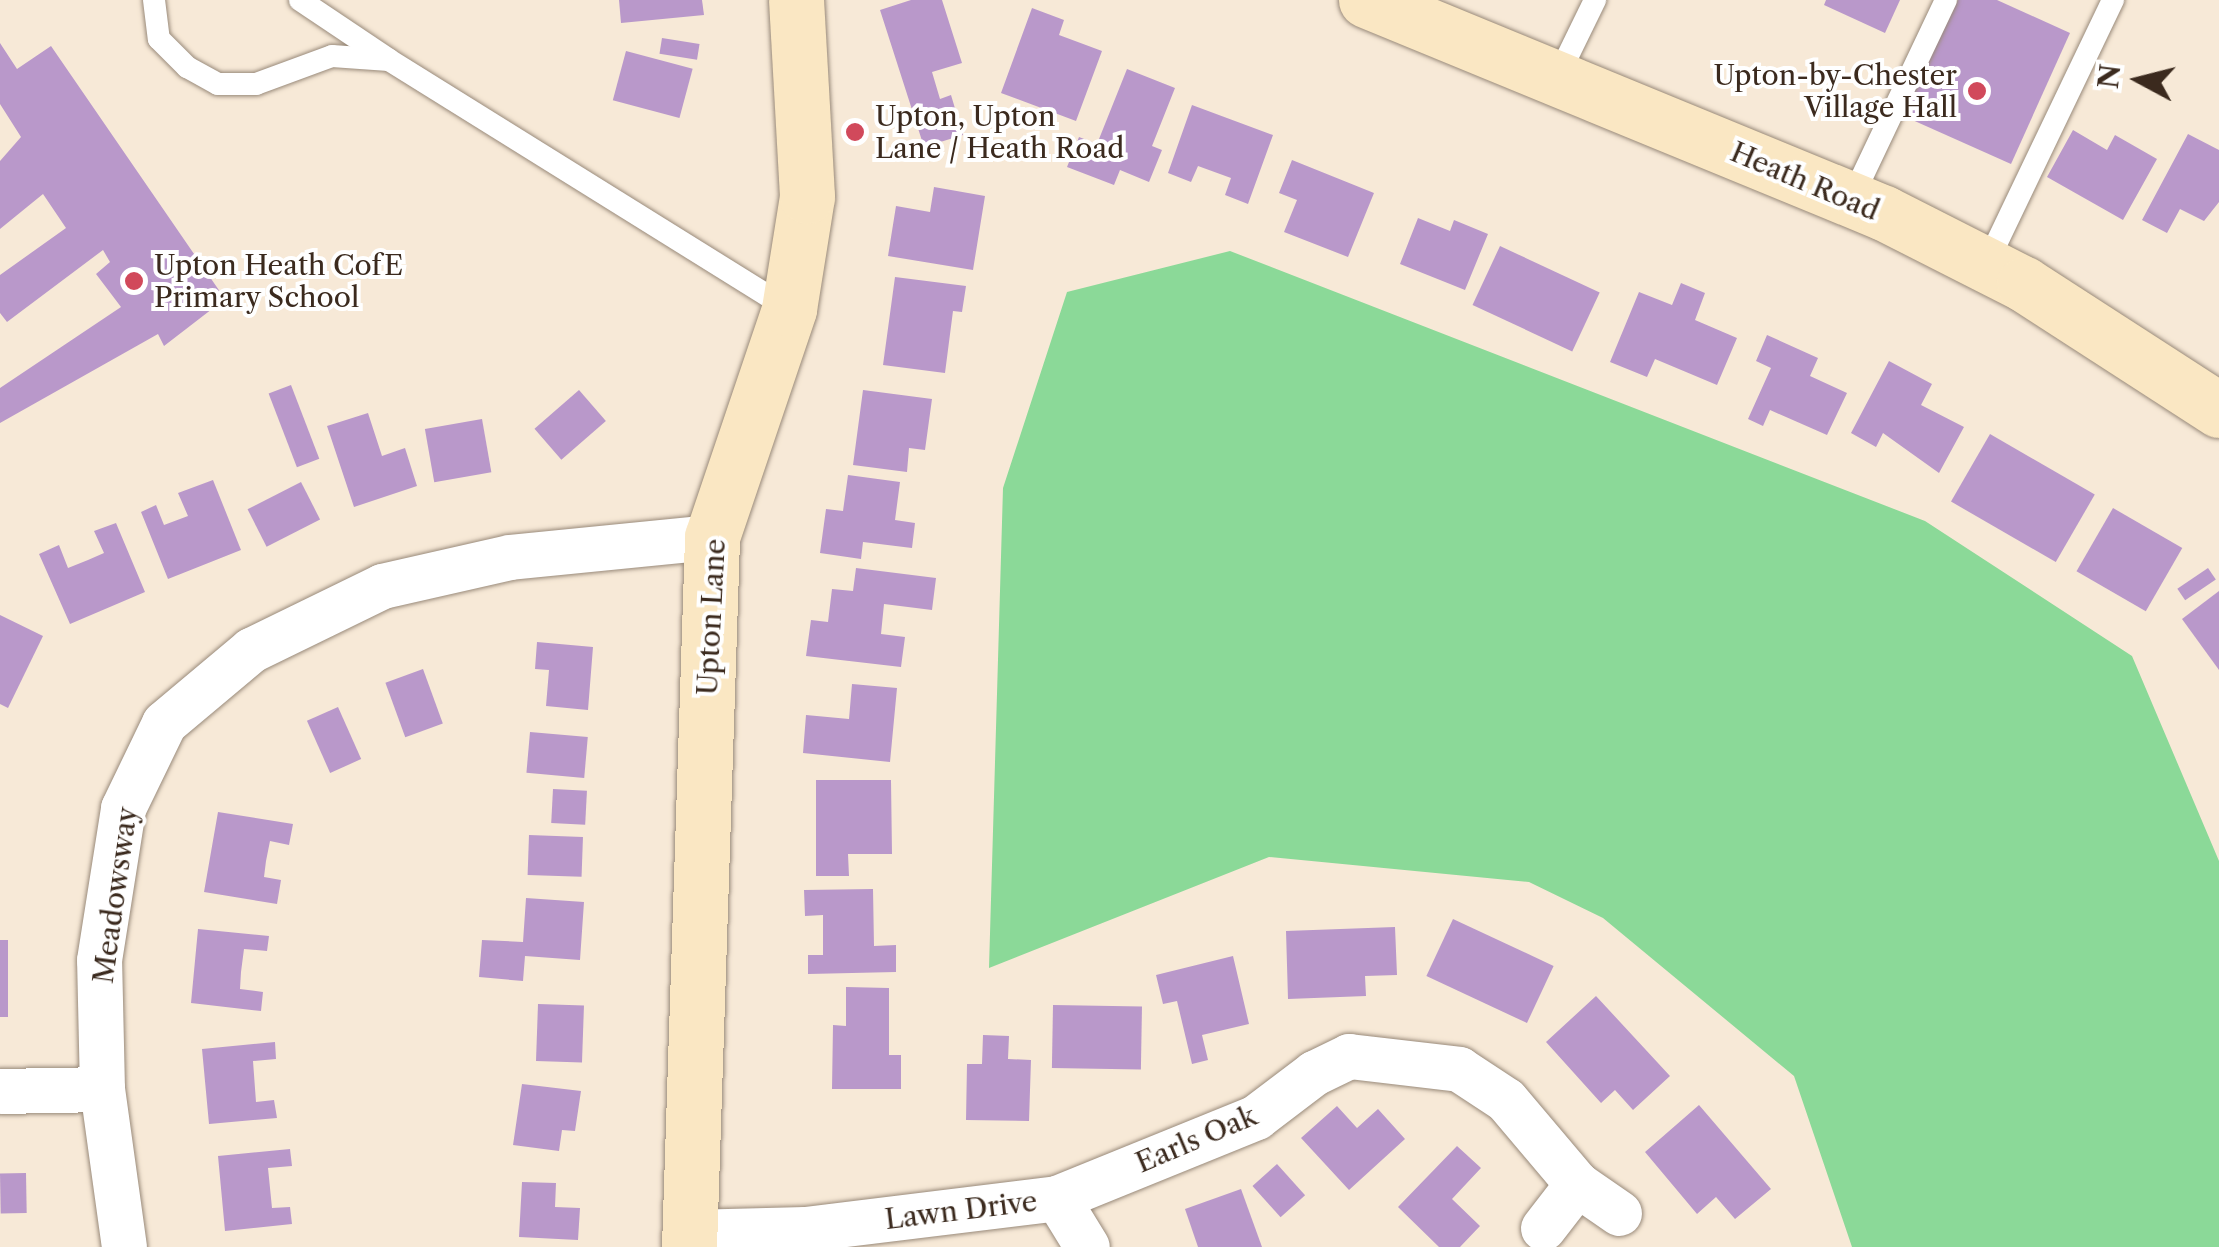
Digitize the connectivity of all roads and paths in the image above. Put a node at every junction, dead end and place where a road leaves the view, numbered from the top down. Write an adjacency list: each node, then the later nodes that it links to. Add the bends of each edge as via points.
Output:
1 (154, 0): 8 (lane, via 159,39 187,67 218,84 256,84 332,56)
2 (300, 0): 8 (lane)
3 (796, 0): 12 (street, Upton Lane, via 807,196)
4 (1366, 0): 9 (street, Heath Road)
5 (1594, 0): 9 (lane)
6 (1946, 0): 10 (lane)
7 (2114, 0): 11 (lane)
8 (390, 60): 12 (lane)
9 (1556, 81): 10 (street, Heath Road)
10 (1851, 200): 11 (street, Heath Road)
11 (1986, 264): 13 (street, Heath Road)
12 (789, 309): 14 (street, Upton Lane)
13 (2219, 410)
14 (712, 537): 15 (street, Meadowsway, via 510,556 382,586 251,650 164,723 123,808 99,960); 21 (street, Upton Lane)
15 (102, 1089): 16 (street); 22 (street, Meadowsway)
16 (0, 1091)
17 (1577, 1184): 18 (street, Earls Oak, via 1506,1100 1459,1070 1349,1056 1256,1117); 19 (street, Earls Oak); 20 (street)
18 (1057, 1198): 21 (street, Lawn Drive); 23 (street, Lawn Drive)
19 (1619, 1212)
20 (1543, 1228)
21 (689, 1240)
22 (124, 1247)
23 (1087, 1247)

